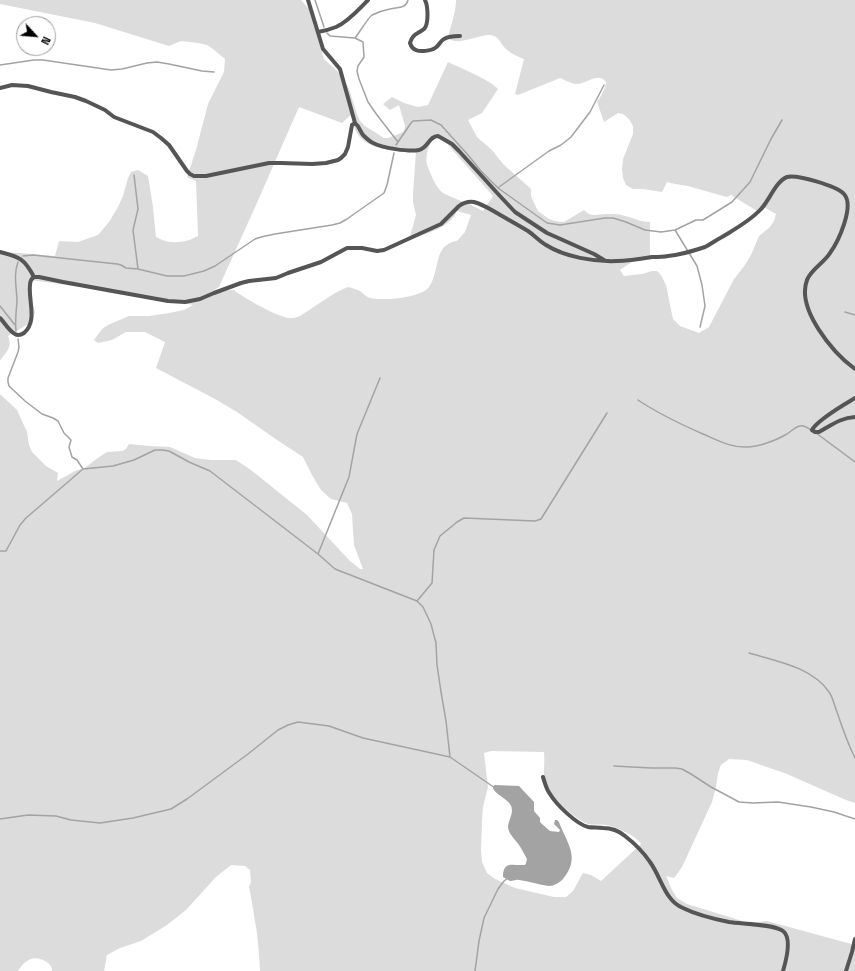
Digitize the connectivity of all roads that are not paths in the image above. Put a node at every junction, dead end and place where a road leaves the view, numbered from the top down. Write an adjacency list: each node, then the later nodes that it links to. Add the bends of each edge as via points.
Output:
1 (308, 0): 4 (street)
2 (368, 0): 4 (street, via 340,25)
3 (425, 0): 5 (street, via 426,26 411,39 410,43 414,49 422,51 435,48 444,39)
4 (318, 32): 7 (street, via 323,49 340,69)
5 (460, 36)
6 (0, 88): 7 (street, via 12,85 28,86 75,97 106,110 114,117 161,138 187,171 199,177 269,163 312,164 338,160 345,154)
7 (354, 123): 9 (street, via 362,135 371,142 399,150 420,150 432,137 442,137 459,151 515,212 547,233)
8 (0, 252): 10 (street, via 18,257)
9 (605, 261): 10 (street, via 560,252 490,209 468,202 459,206 436,226 384,250 376,252 348,248 321,262 276,278 241,283 193,301 168,301); 12 (street, via 668,256 706,246 761,210 782,179 788,176 835,188 846,197 847,217 830,254 810,274 805,297 813,319 822,333 836,351)
10 (34, 276): 11 (street, via 30,286 31,318 24,333 14,334)
11 (0, 318)
12 (855, 368)
13 (855, 398): 14 (street, via 822,420 812,430 817,432 842,419)
14 (855, 418)
15 (543, 777): 17 (street, via 550,796 574,820 586,826 612,829 633,843 650,862 667,894 679,907 730,922 774,926 782,930 788,940)
16 (855, 939): 18 (street)
17 (783, 971)
18 (846, 971)

